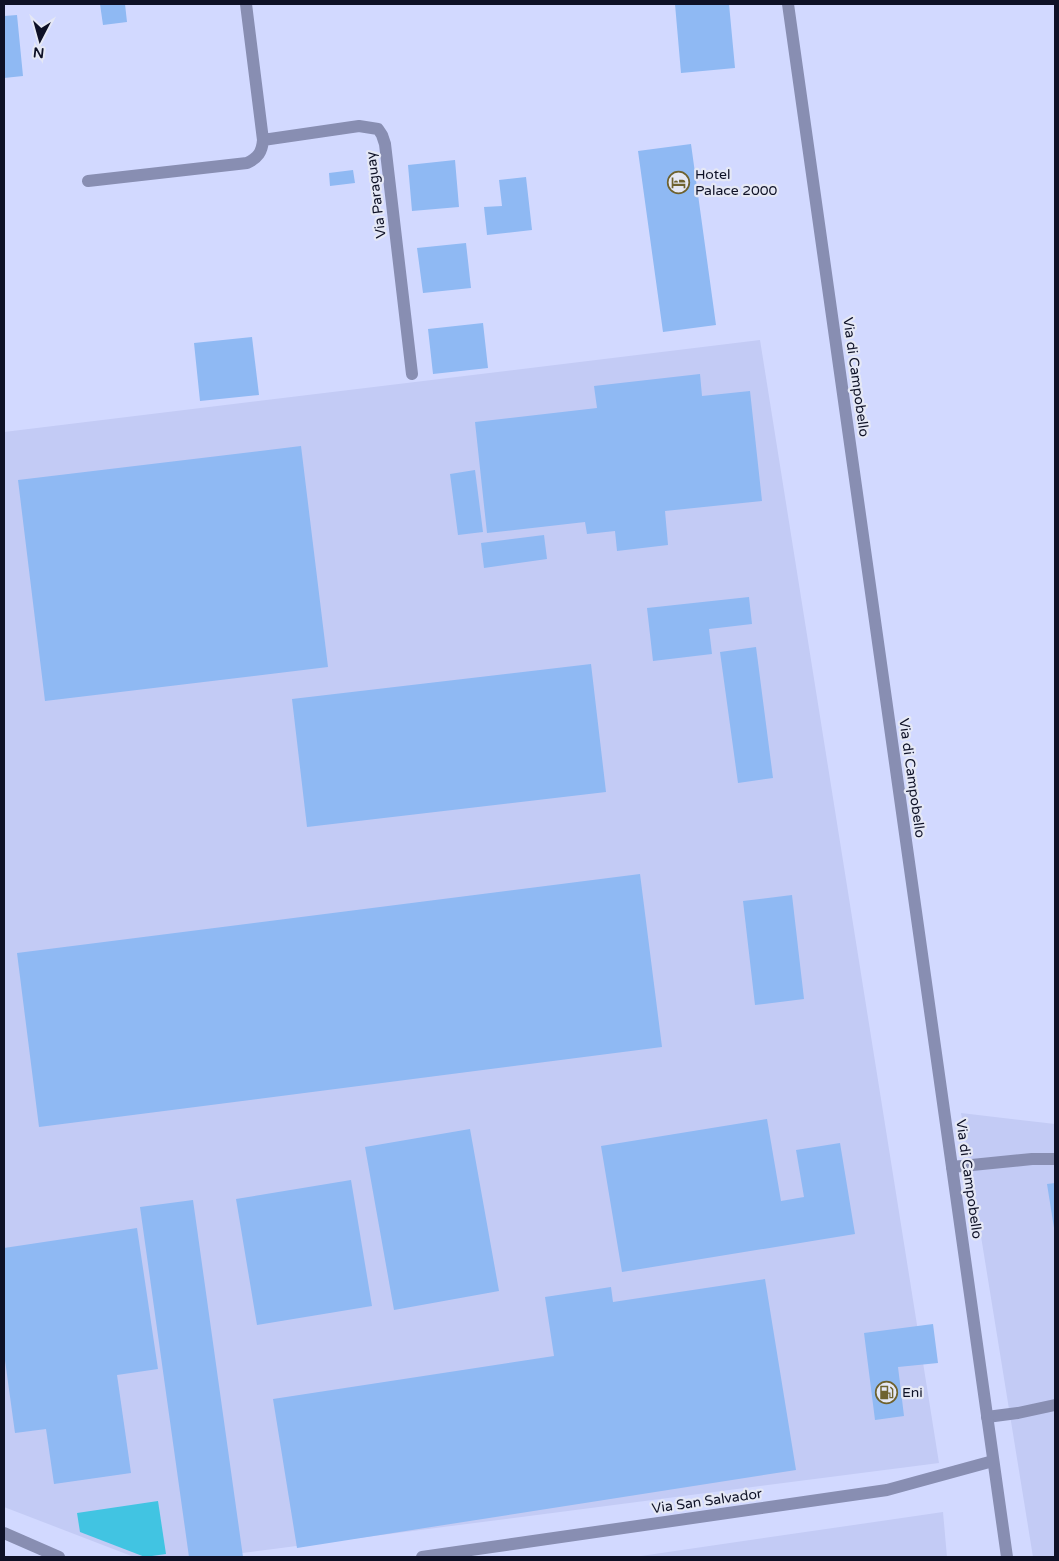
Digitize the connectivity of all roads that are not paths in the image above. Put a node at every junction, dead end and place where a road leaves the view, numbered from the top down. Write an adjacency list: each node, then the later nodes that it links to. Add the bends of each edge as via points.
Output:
1 (246, 4): 3 (street)
2 (788, 4): 7 (street, Via di Campobello)
3 (263, 140): 4 (street, via 260,154 247,163); 5 (street, Via Paraguay, via 359,126 374,127 380,132 385,144)
4 (88, 181)
5 (412, 374)
6 (1055, 1159): 7 (street)
7 (952, 1167): 9 (street, Via di Campobello)
8 (1055, 1404): 9 (street)
9 (987, 1417): 10 (street, Via di Campobello)
10 (993, 1461): 13 (street, Via San Salvador, via 887,1490); 14 (street, Via di Campobello)
11 (4, 1533): 12 (street)
12 (59, 1557)
13 (422, 1557)
14 (1007, 1557)

